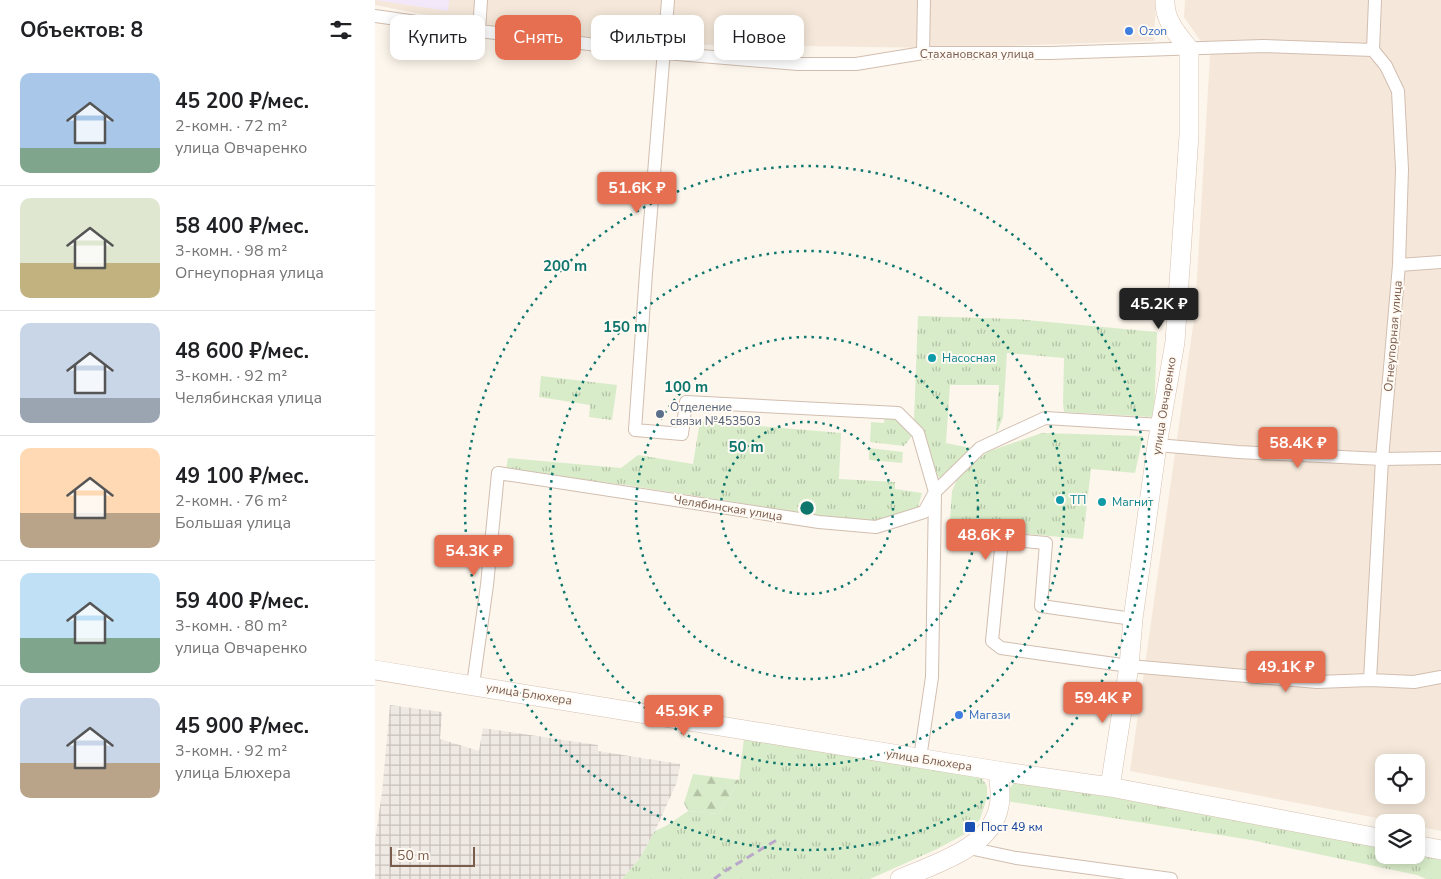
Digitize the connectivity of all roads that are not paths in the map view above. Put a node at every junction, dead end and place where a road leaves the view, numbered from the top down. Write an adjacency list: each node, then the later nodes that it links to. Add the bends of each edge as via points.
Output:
1 (481, 0): 6 (street)
2 (669, 0): 7 (street)
3 (924, 0): 14 (street)
4 (1165, 0): 12 (main road, via 1174,31)
5 (1375, 0): 13 (street)
6 (480, 15)
7 (668, 15)
8 (375, 16): 9 (street, Стахановская улица)
9 (390, 18)
10 (485, 32): 11 (street, Стахановская улица)
11 (591, 44)
12 (1189, 48): 13 (street, Стахановская улица, via 1263,46); 14 (street, Стахановская улица); 19 (main road, улица Овчаренко, via 1189,136 1175,342)
13 (1373, 50): 18 (street, Огнеупорная улица, via 1387,66 1398,91 1402,169)
14 (923, 53): 15 (street, Стахановская улица, via 855,64 798,64)
15 (704, 56)
16 (664, 60): 24 (street, via 635,430 682,434 686,402 898,413 918,433)
17 (1441, 262): 18 (street)
18 (1399, 265): 22 (street, Огнеупорная улица)
19 (1161, 425): 20 (main road, улица Овчаренко); 24 (street, Челябинская улица, via 1045,418 981,448)
20 (1157, 445): 22 (street); 25 (main road, улица Овчаренко)
21 (1441, 458): 22 (street)
22 (1382, 459): 29 (street, Огнеупорная улица)
23 (498, 473): 24 (street, Челябинская улица, via 819,522 876,527 924,512); 30 (street, улица Блюхера)
24 (935, 492): 31 (street, via 932,677)
25 (1133, 619): 26 (main road, улица Овчаренко); 26 (street, via 1041,606 1046,543 1001,539 992,641 1001,648)
26 (1129, 666): 29 (street, via 1317,682); 33 (main road, улица Овчаренко)
27 (375, 670): 30 (main road, улица Блюхера)
28 (1441, 677): 29 (street, via 1414,682)
29 (1370, 680)
30 (473, 685): 31 (main road, улица Блюхера)
31 (920, 758): 32 (main road, улица Блюхера)
32 (998, 771): 33 (main road, улица Блюхера); 36 (main road, via 997,815 991,828)
33 (1110, 787): 34 (main road, улица Блюхера)
34 (1375, 837)
35 (1425, 847): 37 (main road)
36 (969, 848): 38 (main road); 39 (street, via 1015,858)
37 (1441, 850)
38 (900, 879)
39 (1171, 879)

